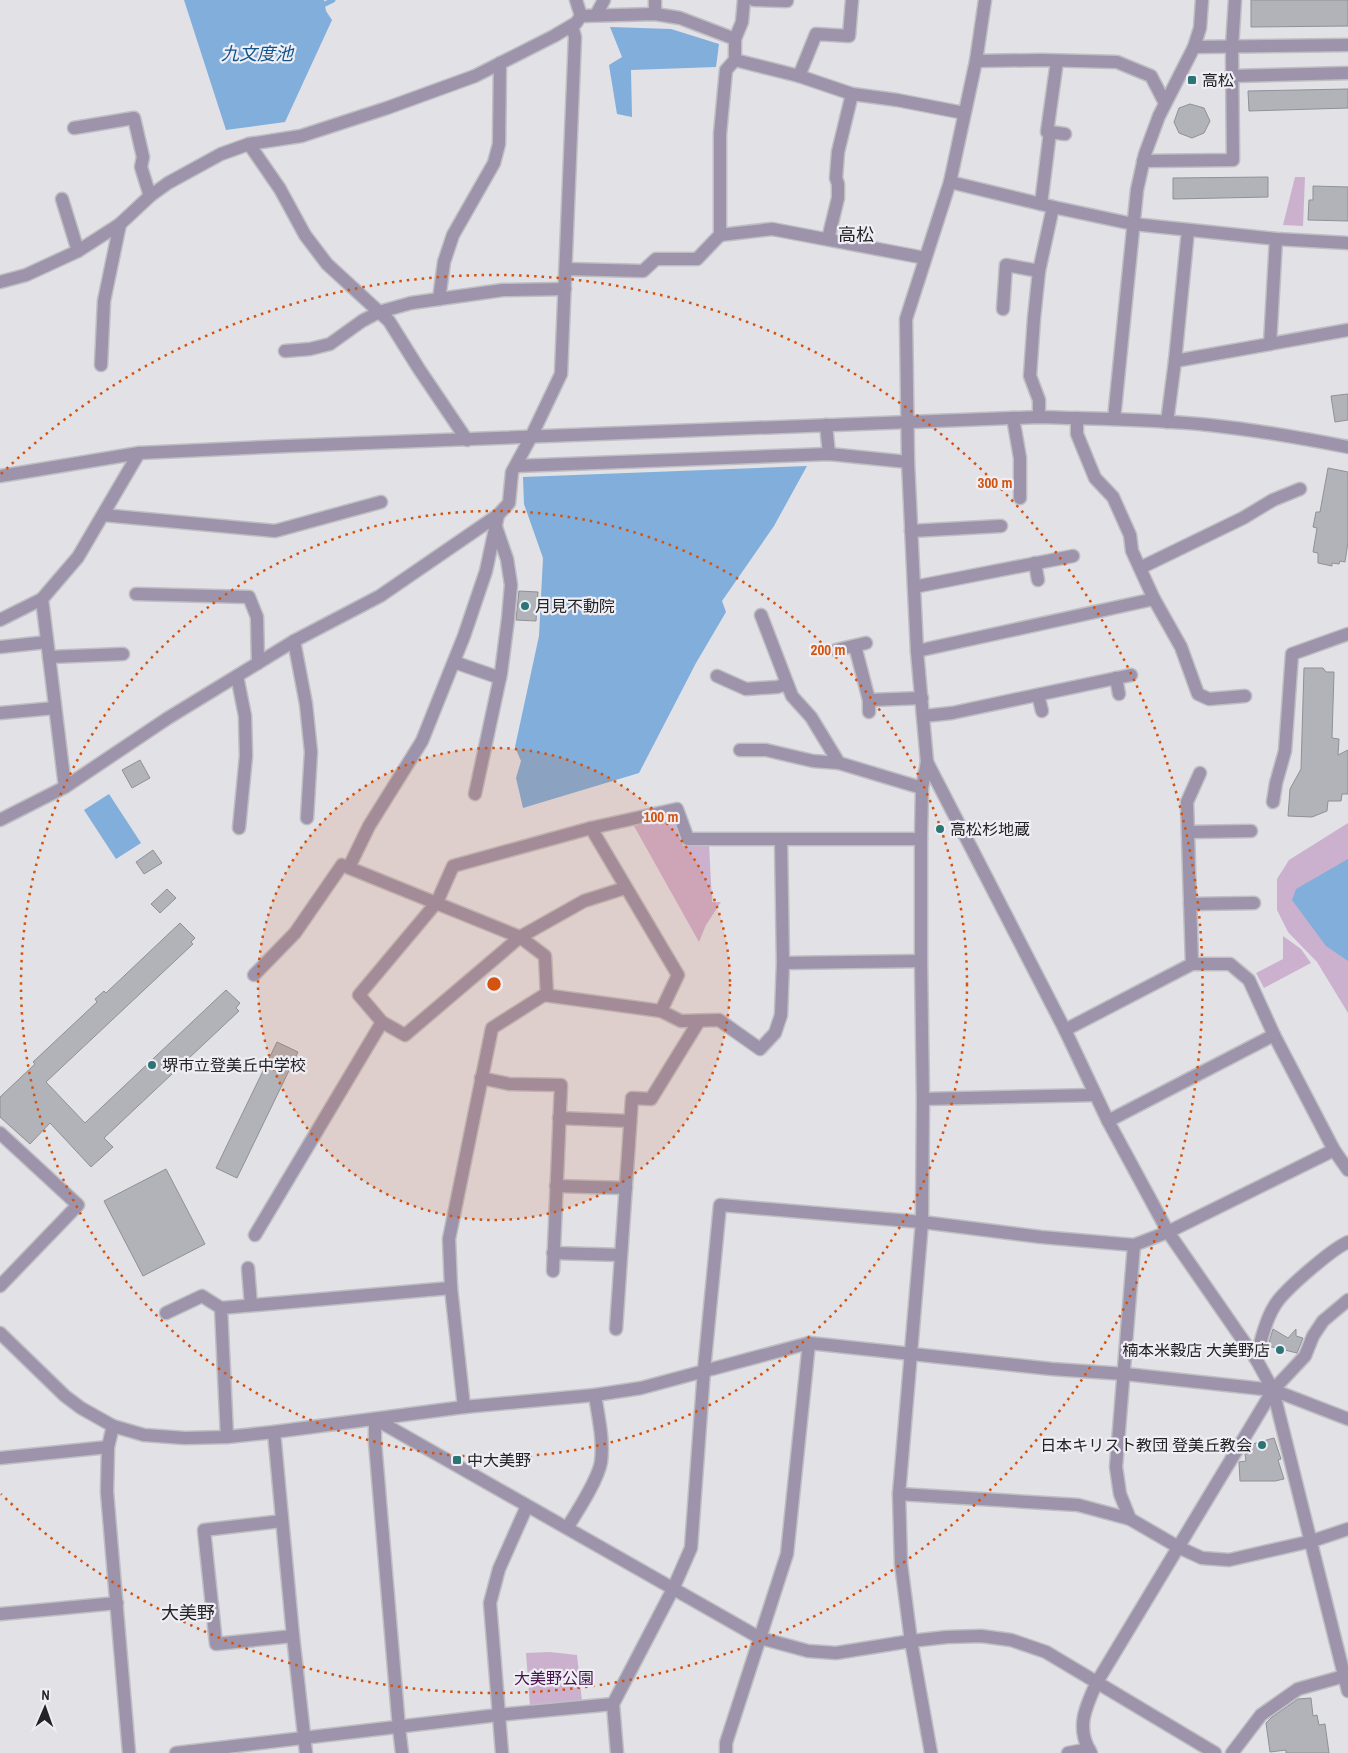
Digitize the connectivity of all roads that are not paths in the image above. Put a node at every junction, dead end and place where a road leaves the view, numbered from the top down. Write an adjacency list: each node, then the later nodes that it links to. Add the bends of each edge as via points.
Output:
1 (576, 0): 13 (street)
2 (604, 0): 12 (street)
3 (655, 0): 11 (street)
4 (744, 0): 14 (street)
5 (754, 0): 6 (street)
6 (787, 0)
7 (852, 0): 23 (street, via 849,36 816,34)
8 (985, 0): 19 (street)
9 (1202, 0): 16 (street, via 1200,28)
10 (1236, 0): 17 (street)
11 (655, 14): 12 (street); 14 (street, via 680,18)
12 (596, 15): 13 (street)
13 (577, 21): 21 (street); 46 (street)
14 (736, 39): 18 (street)
15 (1348, 45): 17 (street)
16 (1194, 46): 17 (street); 26 (street)
17 (1232, 46): 24 (street)
18 (735, 60): 23 (street); 40 (street, via 726,70 720,134)
19 (976, 61): 20 (street); 27 (street)
20 (1057, 61): 26 (street, via 1116,62 1151,76); 29 (street)
21 (500, 63): 31 (street, via 475,76 309,134); 50 (street, via 499,144 494,163 453,234 444,262)
22 (1348, 73): 24 (street)
23 (799, 76): 25 (street)
24 (1232, 76): 32 (street, via 1233,160)
25 (852, 94): 27 (street); 41 (street, via 838,152 838,198)
26 (1165, 104): 32 (street)
27 (964, 113): 33 (street)
28 (74, 128): 34 (street, via 134,118 143,157 141,167)
29 (1047, 132)
30 (1065, 134): 36 (street, via 1050,132)
31 (249, 144): 34 (street, via 221,154); 52 (street, via 280,189 305,235 327,264)
32 (1143, 161): 38 (street)
33 (950, 182): 36 (street); 45 (street)
34 (150, 196): 37 (street)
35 (62, 199): 44 (street)
36 (1047, 205): 38 (street); 47 (street)
37 (120, 224): 44 (street); 57 (street, via 104,301)
38 (1134, 224): 39 (street); 61 (street)
39 (1188, 230): 42 (street); 56 (street)
40 (720, 235): 41 (street, via 772,229); 46 (street, via 697,259 656,259 643,271)
41 (828, 239): 45 (street)
42 (1276, 239): 43 (street); 54 (street)
43 (1348, 243)
44 (78, 251): 48 (street, via 26,275)
45 (925, 258): 62 (street, via 906,319)
46 (566, 269): 49 (street)
47 (1039, 271): 51 (street, via 1006,265); 58 (street, via 1030,376 1039,400)
48 (0, 282)
49 (564, 288): 50 (street, via 504,290); 65 (street, via 561,374)
50 (440, 299): 52 (street)
51 (1002, 309)
52 (379, 312): 55 (street, via 330,344 310,350); 66 (street, via 389,321)
53 (1348, 330): 54 (street)
54 (1270, 344): 56 (street)
55 (285, 351)
56 (1175, 361): 63 (street)
57 (101, 365)
58 (1038, 417): 59 (street); 60 (street)
59 (1013, 418): 62 (street); 74 (street, via 1020,458)
60 (1077, 418): 61 (street); 82 (street, via 1077,434 1096,478 1113,497)
61 (1114, 419): 63 (street)
62 (906, 422): 64 (street); 70 (street)
63 (1167, 422): 67 (street, via 1278,434)
64 (826, 425): 65 (street); 69 (street)
65 (531, 438): 66 (street); 71 (street)
66 (467, 440): 68 (street)
67 (1348, 447)
68 (139, 453): 72 (street); 76 (street)
69 (829, 454): 70 (street); 71 (street)
70 (908, 462): 79 (street)
71 (516, 466): 77 (street, via 512,472 509,503)
72 (0, 476)
73 (1300, 489): 82 (street)
74 (1020, 498)
75 (381, 502): 76 (street, via 276,531)
76 (102, 515): 86 (street, via 78,557)
77 (497, 521): 91 (street, via 380,596); 98 (street, via 486,571); 103 (street, via 510,585)
78 (1002, 526): 79 (street)
79 (911, 531): 84 (street)
80 (1073, 556): 81 (street)
81 (1034, 563): 83 (street); 84 (street)
82 (1140, 568): 87 (street)
83 (1038, 580)
84 (914, 587): 95 (street)
85 (136, 594): 99 (street, via 250,597 258,617)
86 (42, 599): 89 (street); 92 (street)
87 (1154, 599): 95 (street); 108 (street, via 1182,647 1198,694 1209,699)
88 (761, 615): 105 (street)
89 (0, 620)
90 (1348, 634): 121 (street, via 1292,654 1285,751)
91 (294, 641): 99 (street); 122 (street, via 311,752)
92 (47, 642): 93 (street); 97 (street)
93 (0, 647)
94 (836, 650): 109 (street, via 860,644 869,706)
95 (917, 652): 109 (street)
96 (123, 654): 97 (street)
97 (49, 657): 110 (street)
98 (454, 662): 103 (street); 130 (street, via 422,741 369,826)
99 (258, 663): 101 (street)
100 (1131, 675): 104 (street)
101 (236, 676): 118 (street); 124 (street, via 245,716 246,756)
102 (717, 676): 105 (street, via 746,688)
103 (500, 678): 120 (street)
104 (1116, 678): 106 (street); 107 (street)
105 (787, 684): 116 (street, via 792,696 811,717)
106 (1038, 694): 111 (street); 113 (street)
107 (1119, 694)
108 (1245, 696)
109 (922, 698): 113 (street)
110 (55, 708): 112 (street); 118 (street)
111 (1042, 712)
112 (0, 713)
113 (924, 716): 115 (street)
114 (740, 750): 116 (street, via 766,750 813,761)
115 (927, 762): 119 (street); 144 (street)
116 (840, 763): 119 (street)
117 (1200, 773): 127 (street, via 1187,802)
118 (65, 787): 123 (street)
119 (922, 788): 129 (street)
120 (475, 794)
121 (1273, 802)
122 (307, 818)
123 (0, 820)
124 (239, 828)
125 (591, 828): 128 (street, via 677,809 688,839); 131 (street); 132 (street, via 453,866)
126 (1251, 831): 127 (street)
127 (1188, 832): 134 (street)
128 (781, 840): 129 (street); 137 (street)
129 (921, 840): 136 (street)
130 (349, 867): 132 (street); 139 (street, via 342,865 295,933)
131 (625, 888): 135 (street, via 584,901); 141 (street, via 678,975)
132 (437, 902): 135 (street); 143 (street, via 359,995)
133 (1254, 903): 134 (street)
134 (1190, 904): 138 (street)
135 (520, 937): 140 (street, via 545,956); 143 (street, via 405,1035)
136 (921, 961): 137 (street); 148 (street)
137 (782, 963): 142 (street, via 781,1015 775,1032 760,1049 719,1020)
138 (1192, 964): 144 (street); 145 (street, via 1230,964 1249,980)
139 (254, 975)
140 (547, 995): 141 (street); 146 (street, via 492,1028)
141 (661, 1012): 142 (street, via 681,1021)
142 (699, 1021): 150 (street, via 651,1098 632,1098)
143 (382, 1022): 159 (street)
144 (1065, 1030): 147 (street)
145 (1274, 1035): 151 (street); 153 (street)
146 (481, 1078): 149 (street, via 509,1084 561,1085); 167 (street, via 449,1239)
147 (1095, 1095): 148 (street); 151 (street)
148 (923, 1099): 157 (street)
149 (560, 1118): 150 (street); 155 (street)
150 (630, 1121): 156 (street)
151 (1108, 1121): 158 (street)
152 (0, 1133): 166 (street, via 78,1205)
153 (1334, 1150): 154 (street); 158 (street)
154 (1348, 1170)
155 (556, 1186): 156 (street); 162 (street)
156 (626, 1188): 163 (street)
157 (922, 1222): 161 (street); 175 (street); 177 (street, via 720,1205)
158 (1168, 1232): 161 (street); 176 (street)
159 (256, 1235)
160 (1348, 1242): 176 (street, via 1329,1253 1276,1304 1265,1326)
161 (1134, 1245): 178 (street)
162 (554, 1253): 163 (street); 165 (street)
163 (621, 1255): 172 (street)
164 (248, 1268): 169 (street)
165 (553, 1271)
166 (0, 1286)
167 (451, 1288): 169 (street); 181 (street)
168 (1348, 1300): 179 (street, via 1323,1321 1305,1356)
169 (251, 1305): 170 (street)
170 (221, 1308): 171 (street, via 202,1296); 186 (street)
171 (166, 1313)
172 (616, 1329)
173 (0, 1333): 184 (street, via 65,1396)
174 (809, 1342): 175 (street); 177 (street); 201 (street, via 787,1554)
175 (911, 1353): 178 (street); 189 (street)
176 (1256, 1360): 179 (street)
177 (704, 1370): 180 (street, via 641,1388); 197 (street, via 691,1548)
178 (1125, 1374): 179 (street); 191 (street, via 1116,1467 1120,1494)
179 (1274, 1390): 183 (street); 195 (street); 196 (street)
180 (595, 1395): 181 (street); 193 (street, via 601,1463)
181 (464, 1407): 182 (street)
182 (375, 1419): 185 (street); 190 (street); 208 (street)
183 (1348, 1419)
184 (114, 1426): 186 (street, via 144,1435); 187 (street)
185 (274, 1432): 186 (street); 192 (street)
186 (227, 1437)
187 (108, 1447): 188 (street); 198 (street, via 107,1492)
188 (0, 1458)
189 (899, 1494): 191 (street, via 1078,1505); 202 (street, via 900,1564)
190 (527, 1506): 193 (street); 207 (street, via 498,1570 490,1603)
191 (1130, 1519): 196 (street)
192 (282, 1521): 200 (street); 200 (street, via 204,1530 216,1644)
193 (567, 1528): 197 (street)
194 (1348, 1529): 195 (street)
195 (1312, 1541): 196 (street, via 1229,1560 1202,1558); 203 (street)
196 (1180, 1548): 204 (street)
197 (673, 1589): 201 (street); 206 (street)
198 (117, 1603): 199 (street); 212 (street)
199 (0, 1614)
200 (293, 1636): 209 (street)
201 (760, 1638): 202 (street, via 808,1651 836,1653); 218 (street, via 726,1743)
202 (911, 1641): 204 (street, via 981,1636 1011,1640 1046,1652); 219 (street)
203 (1346, 1675): 205 (street); 222 (street, via 1298,1689 1276,1704 1261,1715)
204 (1097, 1682): 210 (street, via 1083,1713 1083,1732); 221 (street)
205 (1348, 1691)
206 (613, 1704): 207 (street); 217 (street)
207 (498, 1715): 208 (street); 216 (street)
208 (398, 1728): 209 (street); 215 (street)
209 (304, 1738): 211 (street); 214 (street)
210 (1090, 1751): 220 (street)
211 (197, 1752): 213 (street)
212 (129, 1753)
213 (176, 1753)
214 (306, 1753)
215 (402, 1753)
216 (502, 1753)
217 (617, 1753)
218 (726, 1753)
219 (930, 1753)
220 (1068, 1753)
221 (1215, 1753)
222 (1232, 1753)

